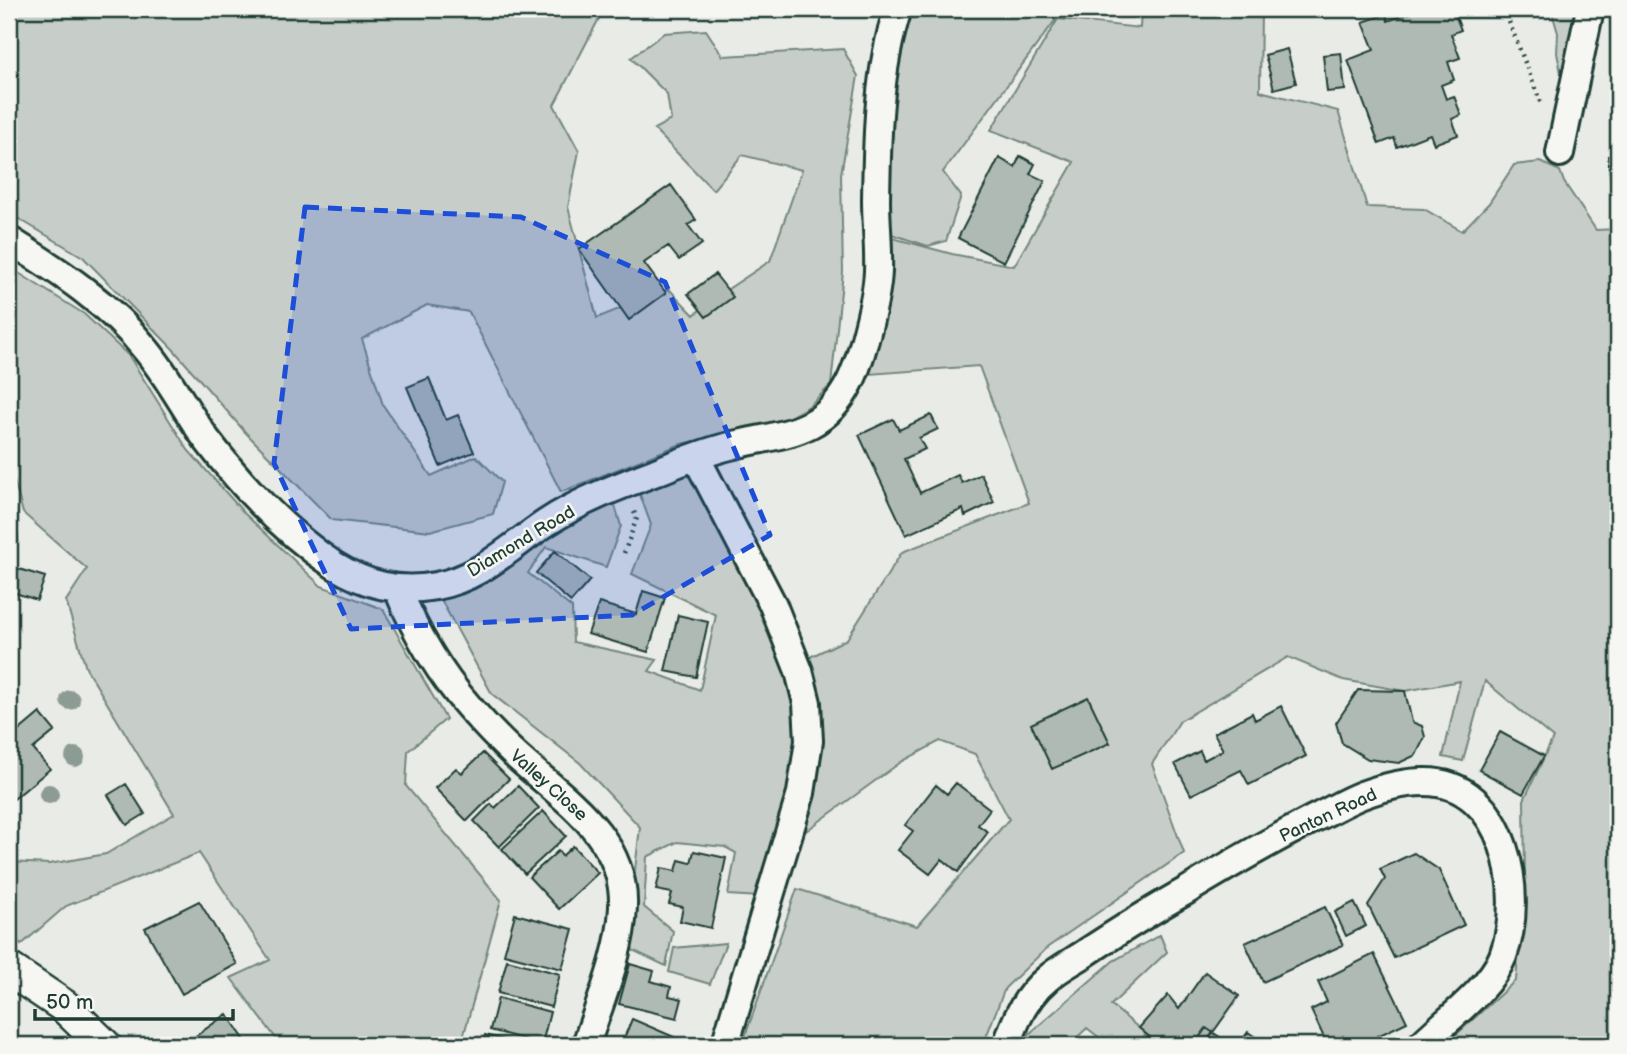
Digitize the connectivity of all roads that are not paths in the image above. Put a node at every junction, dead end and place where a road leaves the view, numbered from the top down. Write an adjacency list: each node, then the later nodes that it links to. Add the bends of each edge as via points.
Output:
1 (898, 9): 5 (street, Diamond Road, via 877,125 878,273 851,379 840,400 806,427)
2 (1590, 9): 3 (street)
3 (1560, 153)
4 (9, 240): 6 (street, Diamond Road, via 119,318 147,350 206,439 296,536 363,581)
5 (696, 457): 6 (street, Diamond Road, via 549,521 477,571 439,586); 10 (street, via 773,606 799,671 809,741 801,793)
6 (398, 590): 9 (street, Valley Close, via 422,641 457,693 513,753 580,811 610,851 621,881 623,906)
7 (9, 970): 8 (street, via 64,1006)
8 (104, 1045)
9 (586, 1045)
10 (725, 1045)
11 (1007, 1045): 12 (street, Panton Road, via 1020,1011 1034,991 1136,920 1272,840 1362,795 1406,783 1434,782 1454,786 1488,814 1509,864 1511,907 1502,958 1477,992)
12 (1421, 1045)

